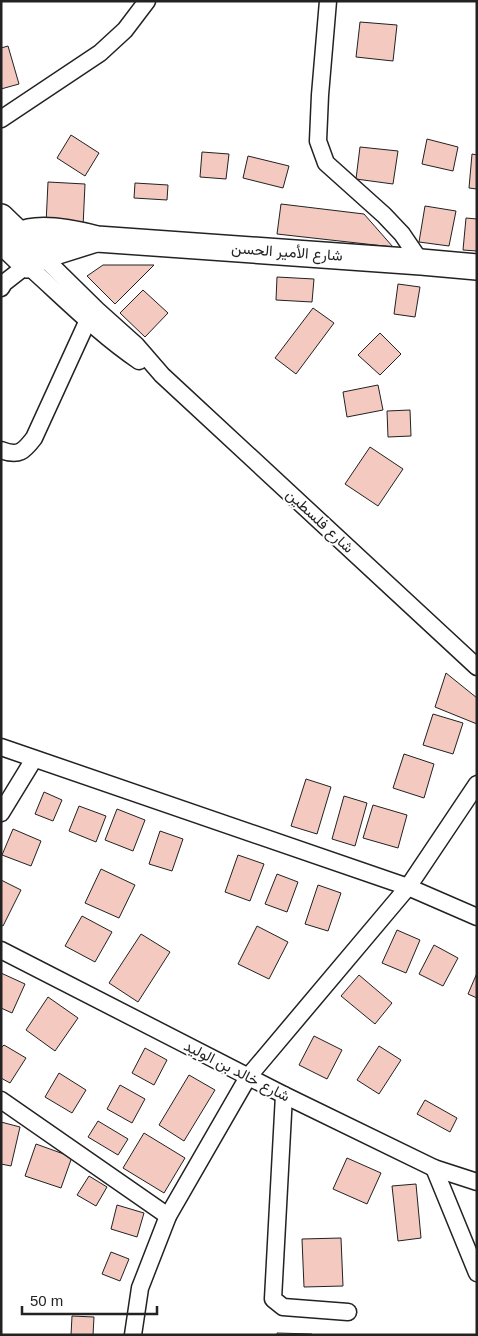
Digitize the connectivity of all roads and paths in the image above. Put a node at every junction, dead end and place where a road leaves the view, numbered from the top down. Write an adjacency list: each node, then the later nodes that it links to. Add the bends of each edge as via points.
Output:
1 (148, 1): 3 (street, via 125,30 100,53)
2 (328, 1): 8 (street, via 318,141 326,163 384,215)
3 (1, 120)
4 (1, 217): 6 (main road)
5 (97, 239): 6 (main road, شارع الأمير الحسن, via 48,231 32,232); 7 (main road, شارع الأمير الحسن); 8 (main road, شارع الأمير الحسن)
6 (10, 240): 7 (main road); 10 (street)
7 (34, 261): 10 (street); 11 (street, شارع فلسطين); 12 (street, شارع فلسطين, via 97,310)
8 (421, 262): 9 (main road, شارع الأمير الحسن)
9 (477, 267)
10 (3, 286)
11 (88, 320): 12 (street, شارع فلسطين, via 130,355); 13 (street, via 34,438 25,450 14,454)
12 (162, 375): 14 (street, شارع فلسطين)
13 (1, 450)
14 (477, 667)
15 (1, 747): 16 (street)
16 (34, 759): 18 (street); 19 (street)
17 (477, 784): 19 (street)
18 (1, 812)
19 (408, 886): 20 (street); 22 (street)
20 (477, 917)
21 (1, 950): 22 (street, شارع خالد بن الوليد)
22 (248, 1077): 23 (street, شارع خالد بن الوليد); 27 (street)
23 (284, 1095): 25 (street, شارع خالد بن الوليد); 29 (street, via 272,1299 283,1307)
24 (1, 1100): 27 (street)
25 (434, 1168): 26 (street, شارع خالد بن الوليد); 28 (street)
26 (477, 1182)
27 (168, 1216): 30 (street, via 140,1288)
28 (477, 1273)
29 (348, 1312)
30 (134, 1335)

